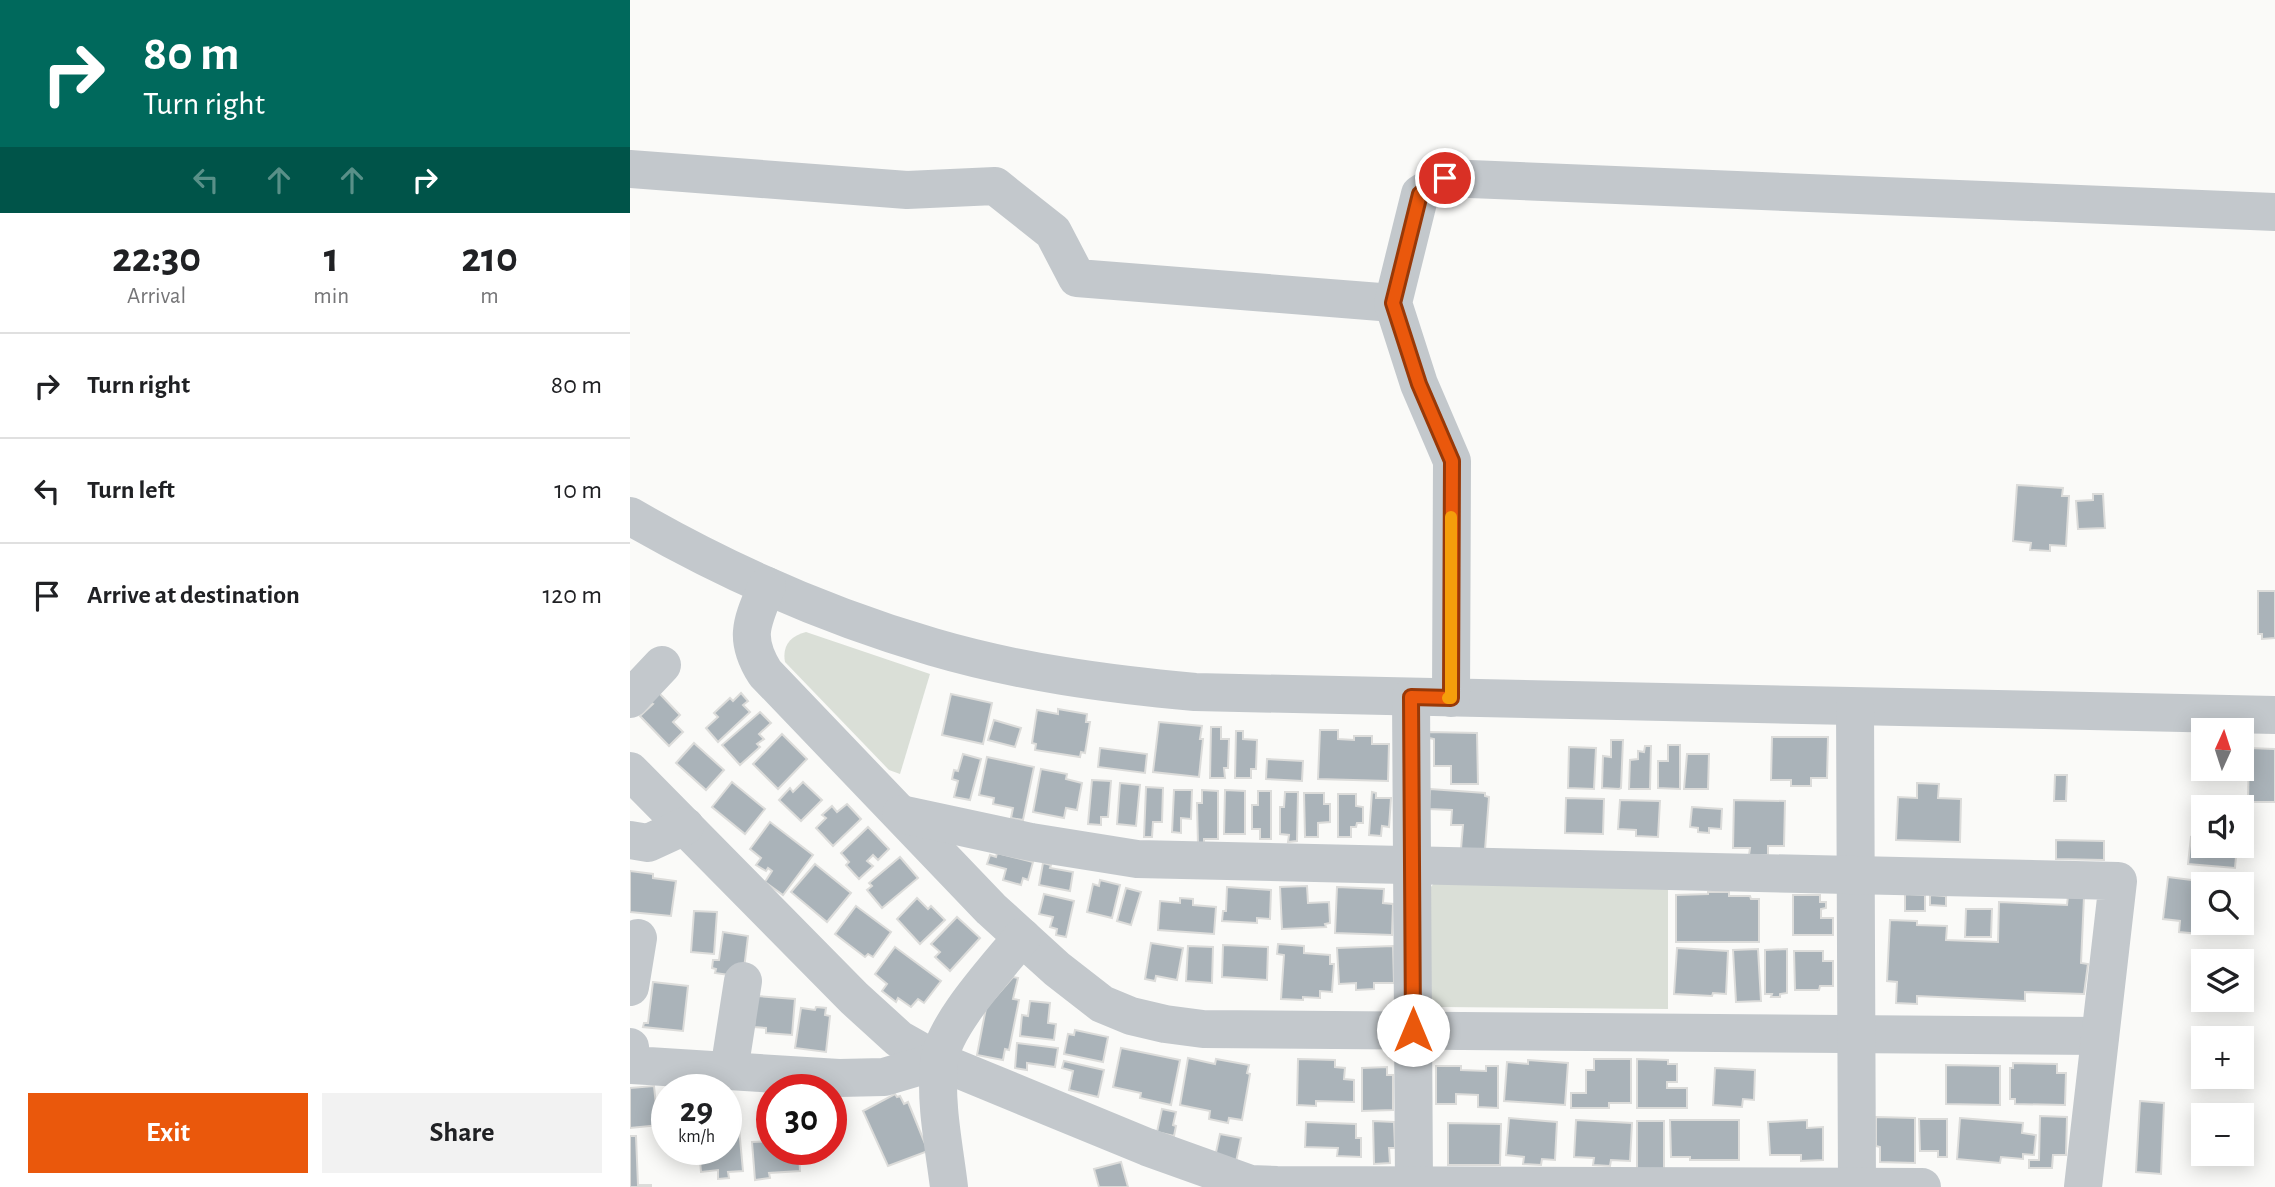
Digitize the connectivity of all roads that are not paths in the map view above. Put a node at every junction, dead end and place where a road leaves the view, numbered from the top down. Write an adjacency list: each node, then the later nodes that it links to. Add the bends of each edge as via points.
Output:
1 (630, 169): 3 (street, via 907,190 995,186 1054,232 1077,278)
2 (2275, 212): 3 (street, via 1445,178 1420,194)
3 (1393, 303): 8 (street, via 1419,384 1452,461)
4 (630, 516): 5 (street)
5 (767, 586): 7 (street, via 932,647 1056,675 1195,692); 13 (street, via 752,634 754,654 765,673)
6 (662, 665): 9 (street)
7 (1411, 697): 8 (street); 16 (street)
8 (1451, 698): 10 (street)
9 (630, 699)
10 (1854, 707): 11 (street); 17 (street)
11 (2275, 715)
12 (630, 771): 14 (street)
13 (901, 814): 16 (street, via 1137,859); 18 (street)
14 (685, 826): 15 (street, via 648,843); 26 (street, via 869,1013 899,1039)
15 (630, 840)
16 (1412, 866): 17 (street); 22 (street)
17 (1855, 874): 23 (street); 24 (street, via 2118,881)
18 (1022, 937): 22 (street, via 1102,1003 1131,1016 1203,1029); 26 (street, via 954,1023)
19 (638, 938): 21 (street)
20 (743, 981): 27 (street)
21 (630, 987)
22 (1413, 1030): 23 (street); 28 (street)
23 (1856, 1032): 24 (street); 30 (street)
24 (2100, 1036): 33 (street)
25 (630, 1047): 27 (street, via 632,1065)
26 (939, 1060): 27 (street, via 884,1077); 29 (street, via 1220,1175); 31 (street, via 937,1101)
27 (729, 1071)
28 (1415, 1185): 29 (street); 30 (street)
29 (1276, 1186)
30 (1857, 1186): 32 (street)
31 (949, 1187)
32 (1922, 1187)
33 (2083, 1187)

